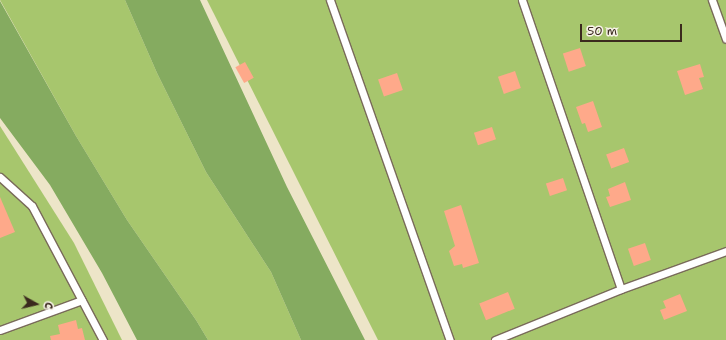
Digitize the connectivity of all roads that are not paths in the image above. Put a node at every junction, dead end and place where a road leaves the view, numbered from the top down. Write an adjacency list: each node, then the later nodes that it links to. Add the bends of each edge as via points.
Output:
1 (330, 0): 11 (lane)
2 (522, 0): 7 (lane)
3 (712, 0): 4 (lane)
4 (726, 39)
5 (0, 177): 8 (lane, via 32,206)
6 (726, 251): 7 (lane)
7 (621, 289): 12 (lane)
8 (82, 300): 9 (lane); 10 (lane)
9 (0, 330)
10 (103, 340)
11 (450, 340)
12 (495, 340)

